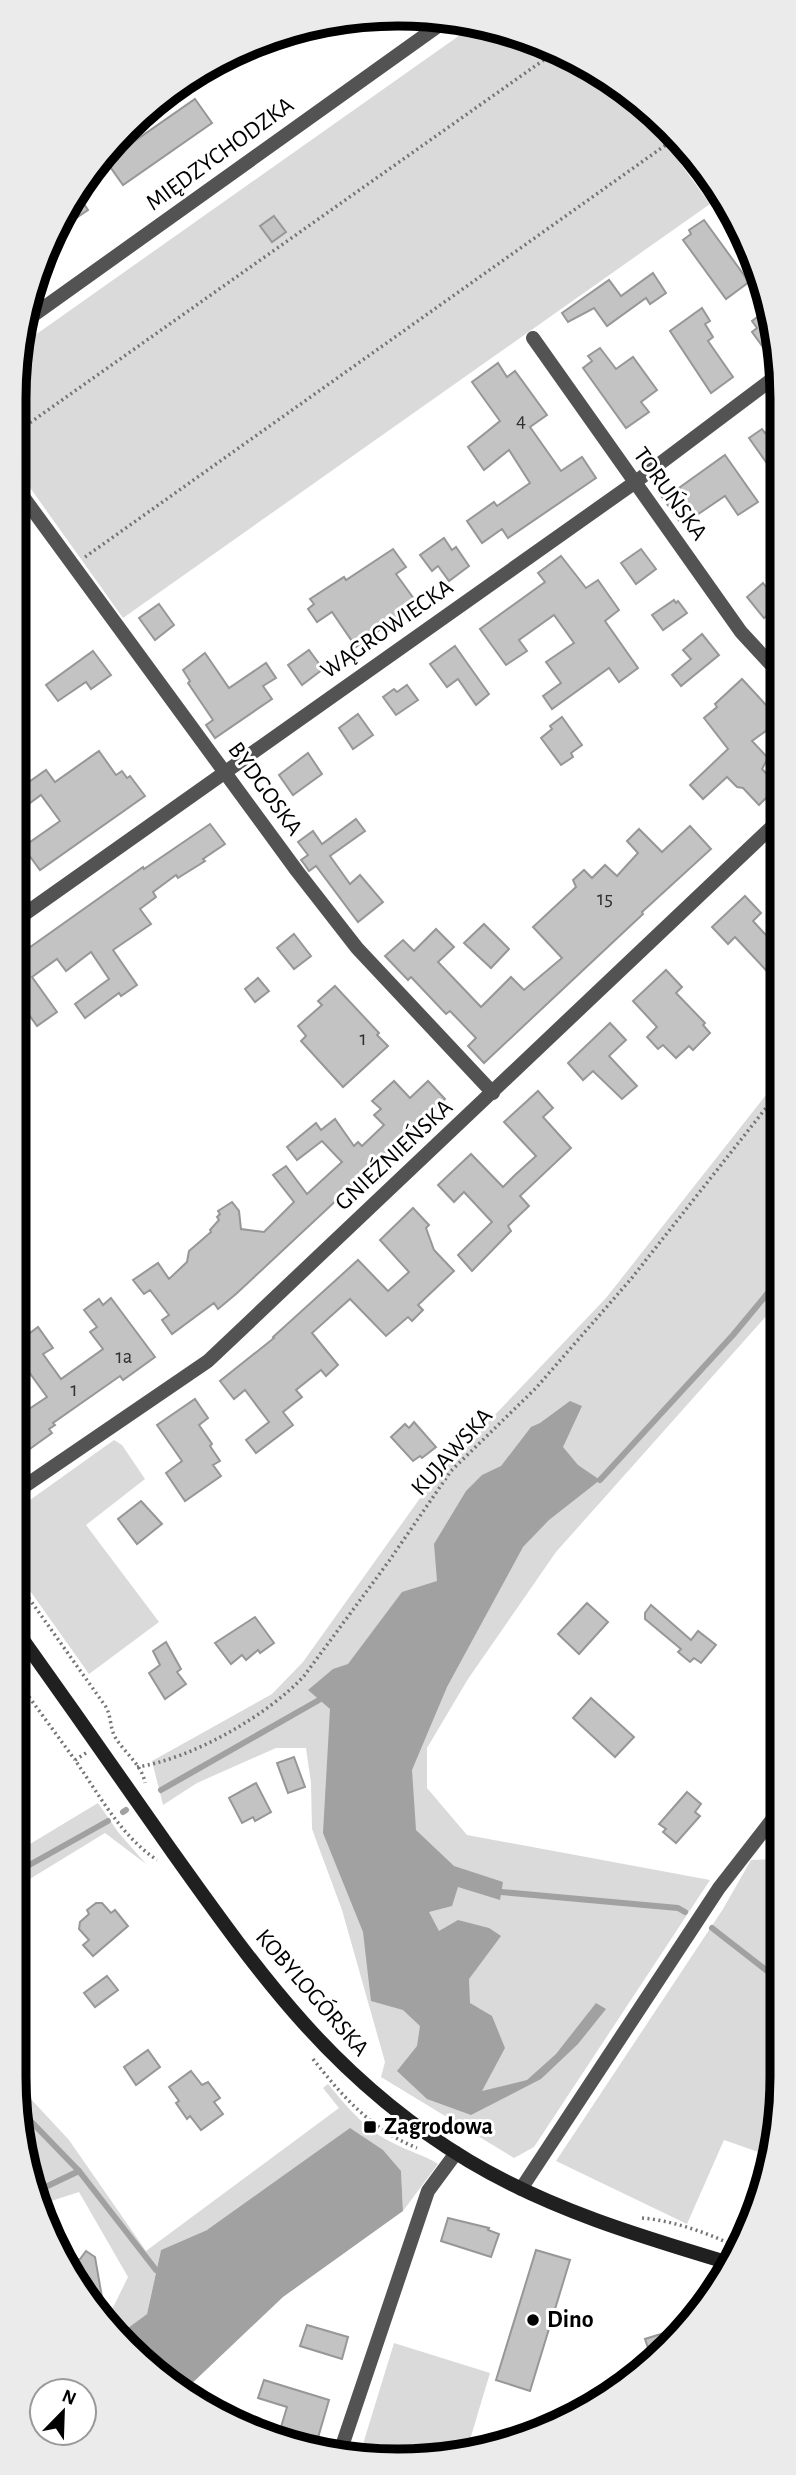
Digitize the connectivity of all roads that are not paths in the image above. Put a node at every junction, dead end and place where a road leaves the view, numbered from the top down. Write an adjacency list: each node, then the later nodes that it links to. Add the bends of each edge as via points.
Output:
1 (435, 28): 2 (street, MIĘDZYCHODZKA)
2 (36, 314)
3 (533, 338): 5 (street, TORUŃSKA)
4 (769, 381): 5 (street, WĄGROWIECKA)
5 (634, 483): 7 (street, TORUŃSKA, via 741,632); 8 (street, WĄGROWIECKA)
6 (26, 501): 8 (street, BYDGOSKA)
7 (770, 663)
8 (224, 771): 10 (street, WĄGROWIECKA); 11 (street, BYDGOSKA, via 357,948)
9 (770, 829): 11 (street, GNIEŹNIEŃSKA)
10 (26, 913)
11 (493, 1093): 12 (street, GNIEŹNIEŃSKA, via 208,1361)
12 (26, 1485)
13 (26, 1644): 15 (street, KOBYLOGÓRSKA, via 232,1937 290,2010 382,2100)
14 (770, 1822): 16 (street, via 709,1902)
15 (452, 2158): 16 (street, KOBYLOGÓRSKA); 18 (street, via 428,2191)
16 (521, 2189): 17 (street, KOBYLOGÓRSKA, via 605,2224)
17 (721, 2261)
18 (343, 2445)

